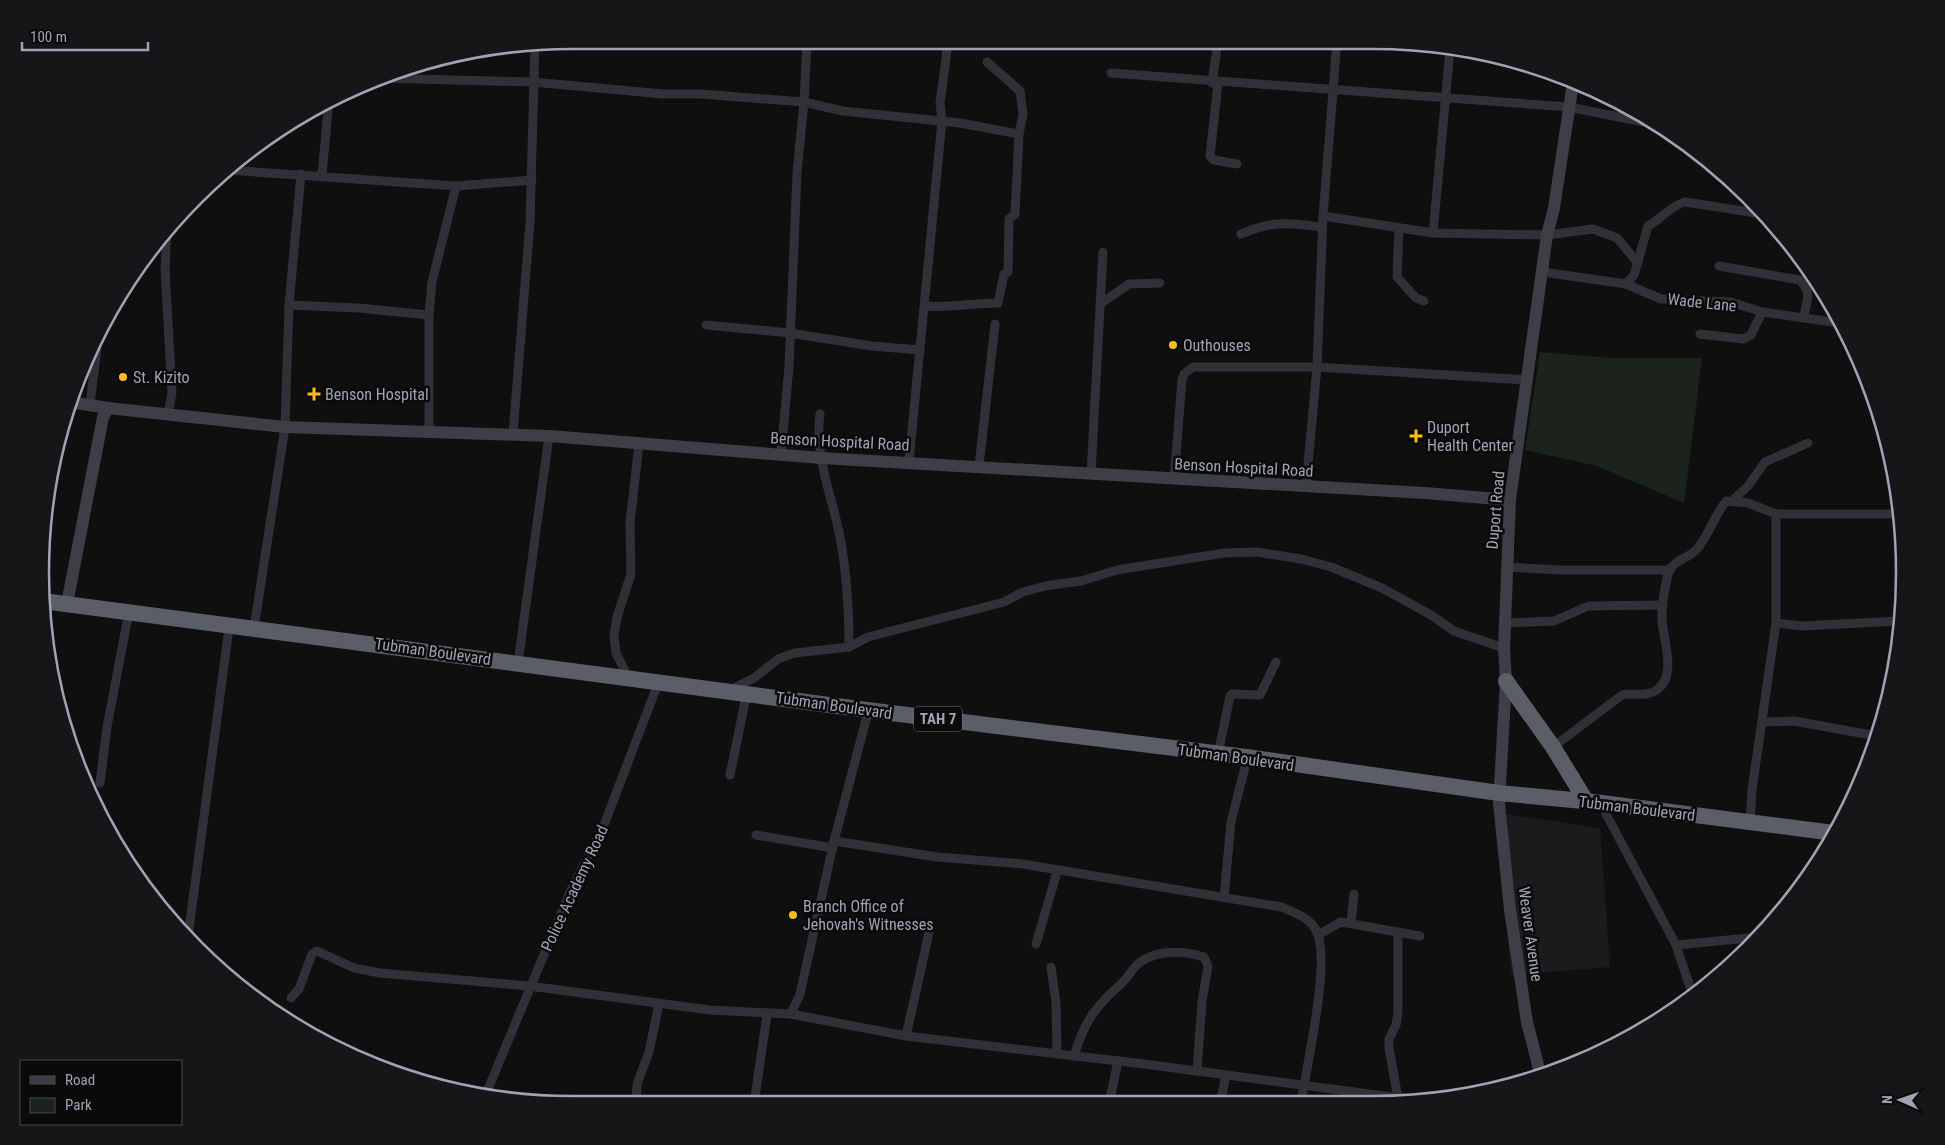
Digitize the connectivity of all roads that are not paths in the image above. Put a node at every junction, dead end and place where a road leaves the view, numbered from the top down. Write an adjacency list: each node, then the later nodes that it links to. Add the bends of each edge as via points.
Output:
1 (807, 49): 15 (street)
2 (947, 49): 19 (street, via 940,103)
3 (1217, 49): 11 (street)
4 (1336, 49): 13 (street)
5 (535, 50): 10 (street)
6 (1449, 54): 14 (street)
7 (987, 62): 20 (street, via 1020,90 1023,114)
8 (1111, 73): 11 (street)
9 (400, 79): 10 (street)
10 (533, 82): 15 (street); 25 (street)
11 (1215, 83): 13 (street); 21 (street, via 1210,156 1214,160)
12 (1573, 89): 16 (street, Duport Road)
13 (1333, 90): 14 (street); 28 (street)
14 (1444, 99): 16 (street); 31 (street)
15 (804, 102): 19 (street, via 843,111); 51 (street, via 797,173)
16 (1569, 107): 18 (street); 33 (street, Duport Road)
17 (328, 110): 24 (street)
18 (1636, 120)
19 (942, 122): 20 (street); 44 (street)
20 (1018, 134): 44 (street, via 1015,214 1009,219 1008,272 1004,274 998,303 970,303 944,308)
21 (1237, 164)
22 (237, 171): 23 (street)
23 (301, 174): 24 (street); 43 (street)
24 (322, 175): 26 (street)
25 (532, 180): 26 (street); 64 (street)
26 (456, 186): 46 (street, via 436,256)
27 (1753, 212): 36 (street, via 1685,202 1678,204 1648,226)
28 (1323, 216): 29 (street); 30 (street)
29 (1322, 227): 32 (street, via 1270,224); 55 (street)
30 (1399, 228): 31 (street); 41 (street, via 1397,277 1416,298)
31 (1433, 233): 33 (street)
32 (1241, 234)
33 (1547, 234): 36 (street, via 1592,229 1602,232 1617,238); 38 (street, Duport Road)
34 (166, 242): 60 (street, via 172,393)
35 (1103, 252): 42 (street)
36 (1638, 263): 40 (street)
37 (1719, 266): 47 (street, via 1800,280 1809,294)
38 (1543, 272): 40 (street, Wade Lane); 56 (street, Duport Road)
39 (1160, 283): 42 (street, via 1129,284)
40 (1626, 284): 45 (street, Wade Lane, via 1661,298 1731,302)
41 (1424, 302)
42 (1100, 304): 72 (street)
43 (289, 305): 46 (street); 62 (street)
44 (924, 306): 53 (street)
45 (1762, 312): 47 (street, Wade Lane); 52 (street, via 1751,335 1743,339)
46 (429, 316): 63 (street)
47 (1804, 318): 48 (street, Wade Lane)
48 (1832, 322)
49 (995, 324): 71 (street)
50 (706, 325): 51 (street)
51 (790, 333): 53 (street); 68 (street)
52 (1700, 334)
53 (920, 350): 70 (street)
54 (96, 357): 58 (street)
55 (1317, 367): 56 (street); 73 (street, via 1204,366 1188,370 1182,380); 74 (street)
56 (1528, 380): 75 (street, Duport Road)
57 (77, 403): 58 (street, Benson Hospital Road)
58 (90, 405): 59 (street, Benson Hospital Road)
59 (108, 408): 60 (street, Benson Hospital Road); 82 (street, via 103,417)
60 (168, 414): 62 (street, Benson Hospital Road)
61 (820, 414): 69 (street, via 818,437)
62 (284, 427): 63 (street, Benson Hospital Road); 89 (street)
63 (429, 431): 64 (street, Benson Hospital Road)
64 (513, 434): 65 (street, Benson Hospital Road)
65 (549, 436): 67 (street, Benson Hospital Road); 94 (street)
66 (1808, 443): 76 (street, via 1765,462 1748,486)
67 (639, 444): 68 (street, Benson Hospital Road); 95 (street, via 630,523 631,574 614,636 616,653)
68 (781, 454): 69 (street, Benson Hospital Road)
69 (821, 458): 70 (street, Benson Hospital Road); 91 (street, via 848,588)
70 (909, 462): 71 (street, Benson Hospital Road)
71 (980, 466): 72 (street, Benson Hospital Road)
72 (1091, 474): 73 (street, Benson Hospital Road)
73 (1174, 480): 74 (street, Benson Hospital Road)
74 (1306, 486): 75 (street, Benson Hospital Road)
75 (1510, 500): 79 (street, Duport Road)
76 (1732, 501): 77 (street, via 1748,502); 80 (street, via 1726,501 1717,512 1696,550)
77 (1776, 514): 78 (street); 88 (street)
78 (1893, 514)
79 (1507, 567): 80 (street); 87 (street, Duport Road)
80 (1670, 570): 83 (street)
81 (50, 601): 82 (highway, Tubman Boulevard / TAH 7)
82 (67, 604): 89 (highway, Tubman Boulevard / TAH 7)
83 (1663, 605): 87 (street, via 1588,606 1554,621); 103 (street, via 1668,672 1658,689 1649,694 1622,694)
84 (50, 612): 86 (highway, Tubman Boulevard / TAH 7)
85 (1894, 621): 88 (street, via 1802,626)
86 (127, 622): 90 (highway, Tubman Boulevard / TAH 7); 107 (street)
87 (1505, 623): 92 (street, Duport Road)
88 (1776, 623): 101 (street)
89 (254, 628): 94 (highway, Tubman Boulevard / TAH 7)
90 (228, 635): 97 (highway, Tubman Boulevard / TAH 7); 120 (street)
91 (850, 647): 92 (street, via 868,637 1004,602 1044,586 1170,561 1257,552 1331,567 1382,588 1454,631); 98 (street, via 778,659 754,678)
92 (1504, 648): 96 (street, Duport Road)
93 (1276, 662): 104 (street, via 1260,695 1230,696)
94 (518, 663): 95 (highway, Tubman Boulevard / TAH 7)
95 (628, 678): 97 (highway, Tubman Boulevard / TAH 7)
96 (1506, 681): 103 (highway); 108 (street, Duport Road)
97 (657, 686): 98 (highway, Tubman Boulevard / TAH 7); 99 (highway, Tubman Boulevard / TAH 7); 129 (street, Police Academy Road, via 604,825 570,892)
98 (729, 690): 104 (highway, Tubman Boulevard / TAH 7)
99 (745, 702): 100 (highway, Tubman Boulevard / TAH 7); 106 (street)
100 (866, 720): 105 (highway, Tubman Boulevard / TAH 7); 115 (street)
101 (1763, 722): 102 (street, via 1788,720); 111 (street)
102 (1870, 735)
103 (1553, 748): 109 (highway)
104 (1218, 754): 108 (highway, Tubman Boulevard / TAH 7)
105 (1245, 767): 108 (highway, Tubman Boulevard / TAH 7); 118 (street, via 1231,822)
106 (730, 775)
107 (100, 783)
108 (1499, 798): 109 (highway, Tubman Boulevard / TAH 7); 110 (highway, Tubman Boulevard / TAH 7); 139 (street, Weaver Avenue, via 1522,994)
109 (1586, 801): 111 (highway, Tubman Boulevard / TAH 7)
110 (1606, 814): 114 (highway, Tubman Boulevard / TAH 7); 127 (street)
111 (1750, 823): 112 (highway, Tubman Boulevard / TAH 7)
112 (1827, 832)
113 (756, 835): 115 (street)
114 (1821, 842)
115 (834, 844): 116 (street, via 1023,864); 134 (street, via 800,994)
116 (1057, 872): 118 (street); 126 (street)
117 (1354, 894): 119 (street)
118 (1224, 898): 123 (street, via 1296,913 1313,926)
119 (1351, 923): 121 (street); 123 (street, via 1338,923)
120 (189, 929)
121 (1398, 932): 124 (street); 144 (street, via 1398,1014 1389,1039)
122 (929, 933): 135 (street)
123 (1318, 935): 142 (street, via 1322,954)
124 (1420, 936)
125 (1748, 938): 127 (street)
126 (1036, 944)
127 (1676, 945): 130 (street)
128 (1051, 967): 136 (street, via 1056,1003)
129 (529, 986): 131 (street, via 380,973 354,968 318,951 312,954 299,989); 132 (street); 143 (street, Police Academy Road)
130 (1690, 988)
131 (291, 998)
132 (658, 1004): 133 (street); 145 (street)
133 (767, 1014): 134 (street); 146 (street)
134 (791, 1014): 135 (street)
135 (906, 1036): 136 (street)
136 (1057, 1054): 137 (street)
137 (1074, 1056): 138 (street); 140 (street, via 1100,1001 1135,967 1158,954 1188,954 1204,957 1208,966)
138 (1118, 1061): 140 (street); 147 (street)
139 (1539, 1069)
140 (1197, 1071): 141 (street)
141 (1226, 1075): 142 (street); 148 (street)
142 (1304, 1085): 149 (street); 150 (street)
143 (488, 1089)
144 (1397, 1095)
145 (636, 1096)
146 (755, 1096)
147 (1111, 1096)
148 (1222, 1096)
149 (1302, 1096)
150 (1373, 1096)

